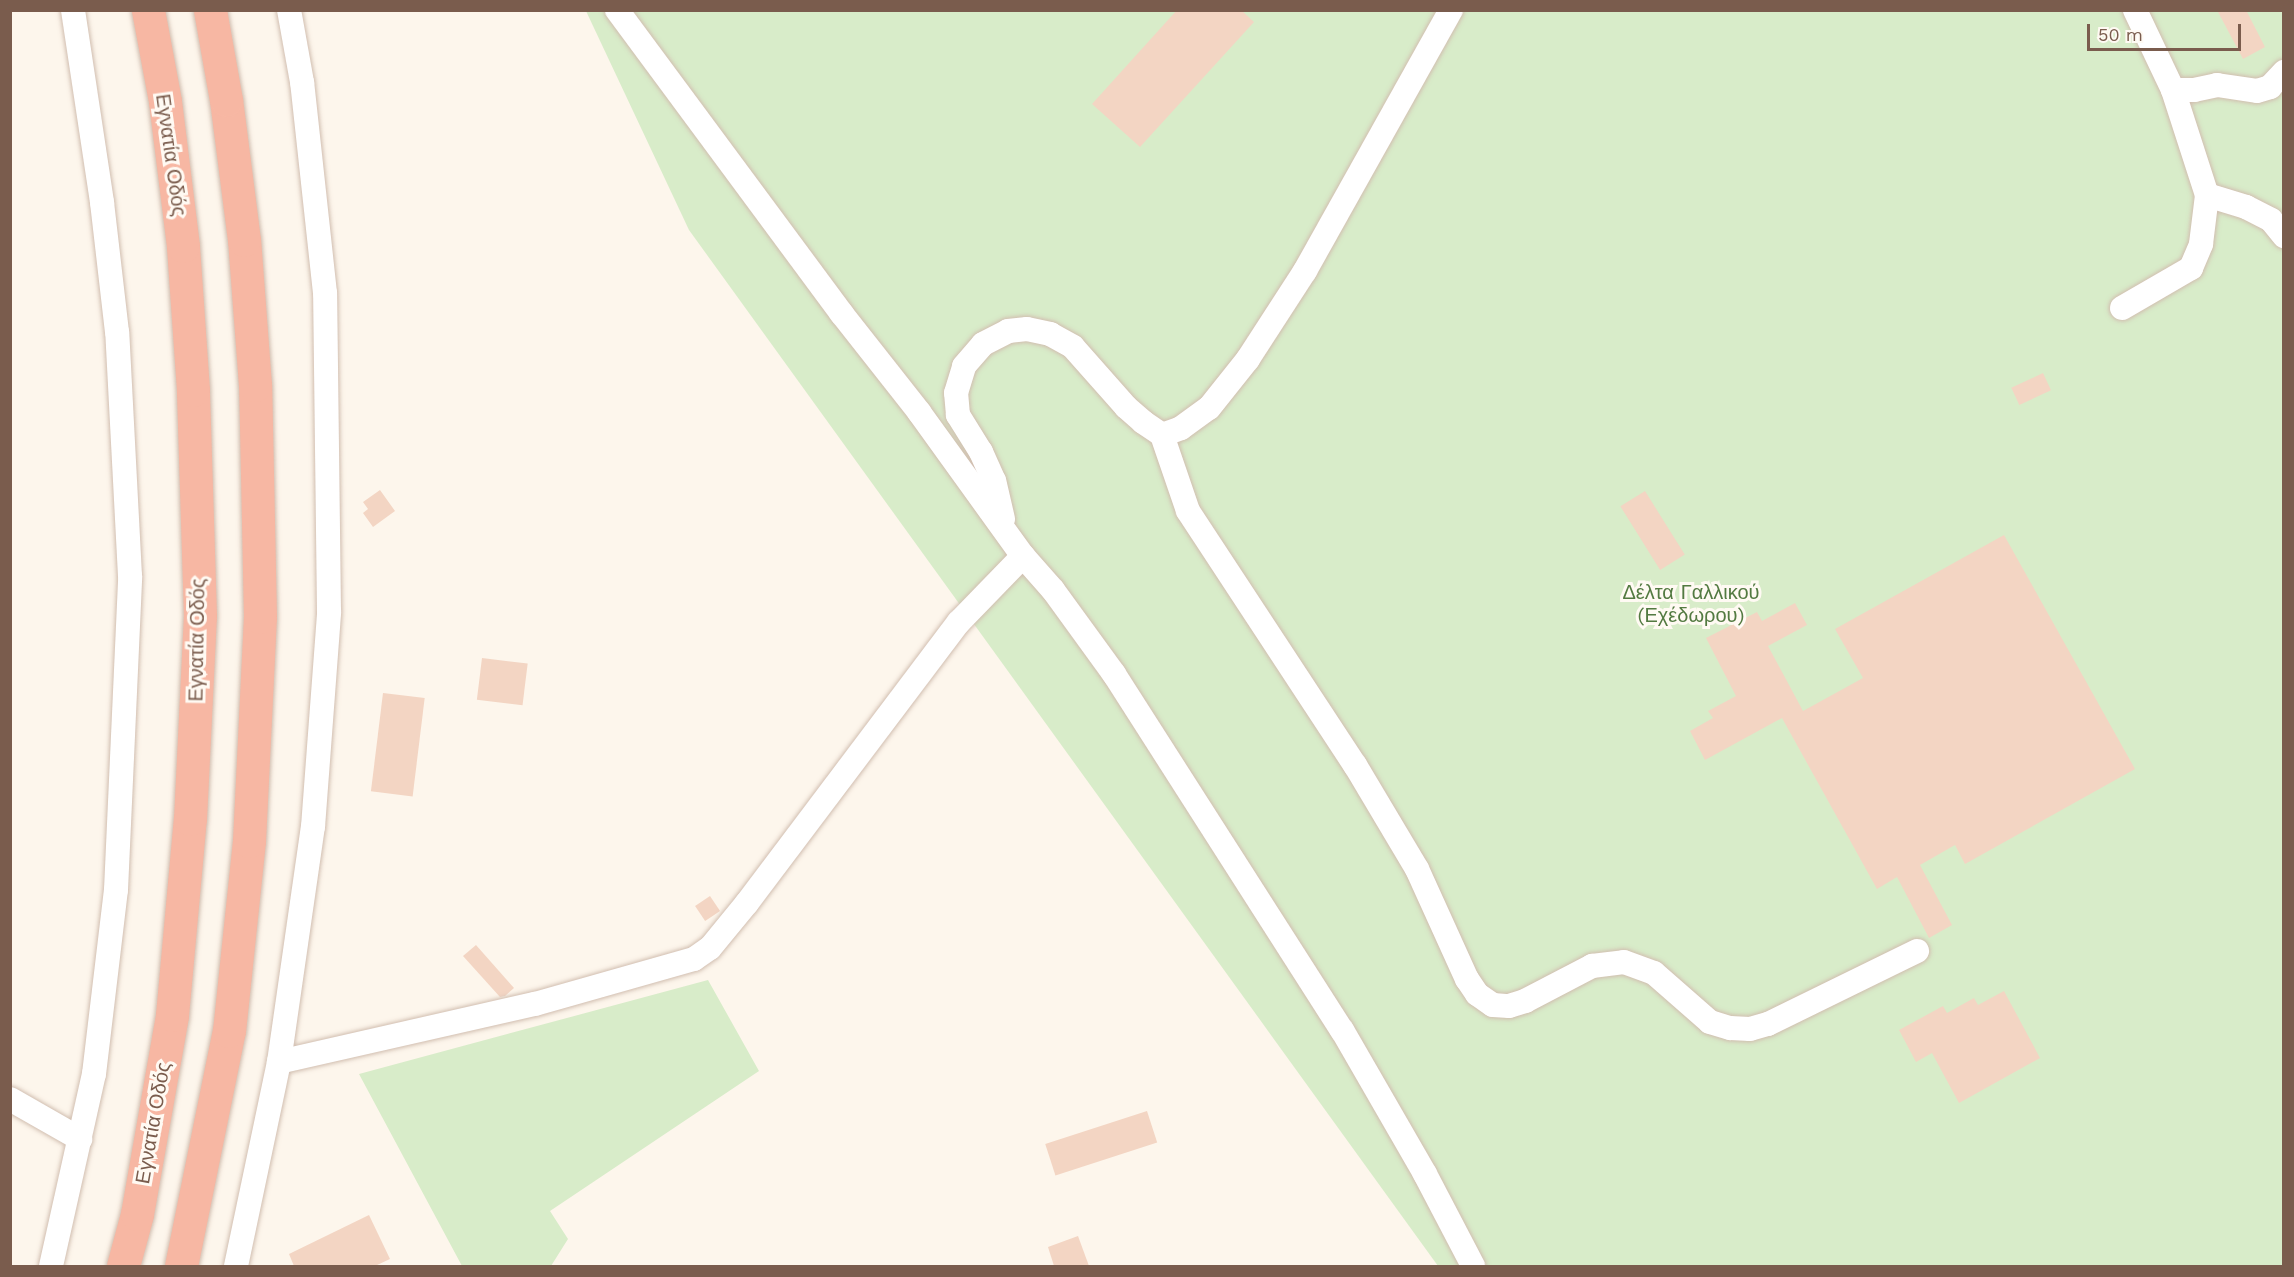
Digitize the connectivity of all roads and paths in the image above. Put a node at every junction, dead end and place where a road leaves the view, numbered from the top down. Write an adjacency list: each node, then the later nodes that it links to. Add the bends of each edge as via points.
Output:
1 (73, 10): 19 (street, via 117,332 130,576 116,890 94,1074)
2 (148, 10): 21 (highway, Εγνατία Οδός, via 165,101 183,246 193,390 200,616 190,819 172,1015 137,1214)
3 (210, 10): 22 (highway, via 244,240 255,385 260,617 249,840 229,1031)
4 (289, 10): 17 (street, via 302,82 325,292 329,612 313,827)
5 (617, 10): 14 (street)
6 (1451, 10): 13 (street, via 1305,271 1248,359 1209,408 1181,428)
7 (2135, 10): 9 (street)
8 (2283, 72): 9 (street, via 2270,87 2257,91 2217,85)
9 (2173, 90): 10 (street)
10 (2207, 195): 11 (street, via 2246,207 2271,220); 12 (street, via 2201,244 2191,268)
11 (2283, 236)
12 (2121, 308)
13 (1162, 435): 14 (street, via 1126,407 1073,347 1050,334 1027,329 1008,331 983,344 964,366 956,393 958,415 993,481); 16 (street, via 1188,511 1355,765 1417,869 1467,979 1477,994 1493,1005 1509,1006 1592,966 1624,962 1654,973 1710,1022 1750,1029 1768,1024)
14 (1006, 532): 15 (street)
15 (1023, 556): 17 (street, via 959,622 747,903 710,948 694,959 535,1004); 24 (street, via 1114,674 1342,1030)
16 (1917, 951)
17 (279, 1062): 23 (street)
18 (10, 1099): 19 (street)
19 (80, 1139): 20 (street)
20 (51, 1266)
21 (123, 1266)
22 (182, 1266)
23 (236, 1266)
24 (1473, 1266)

